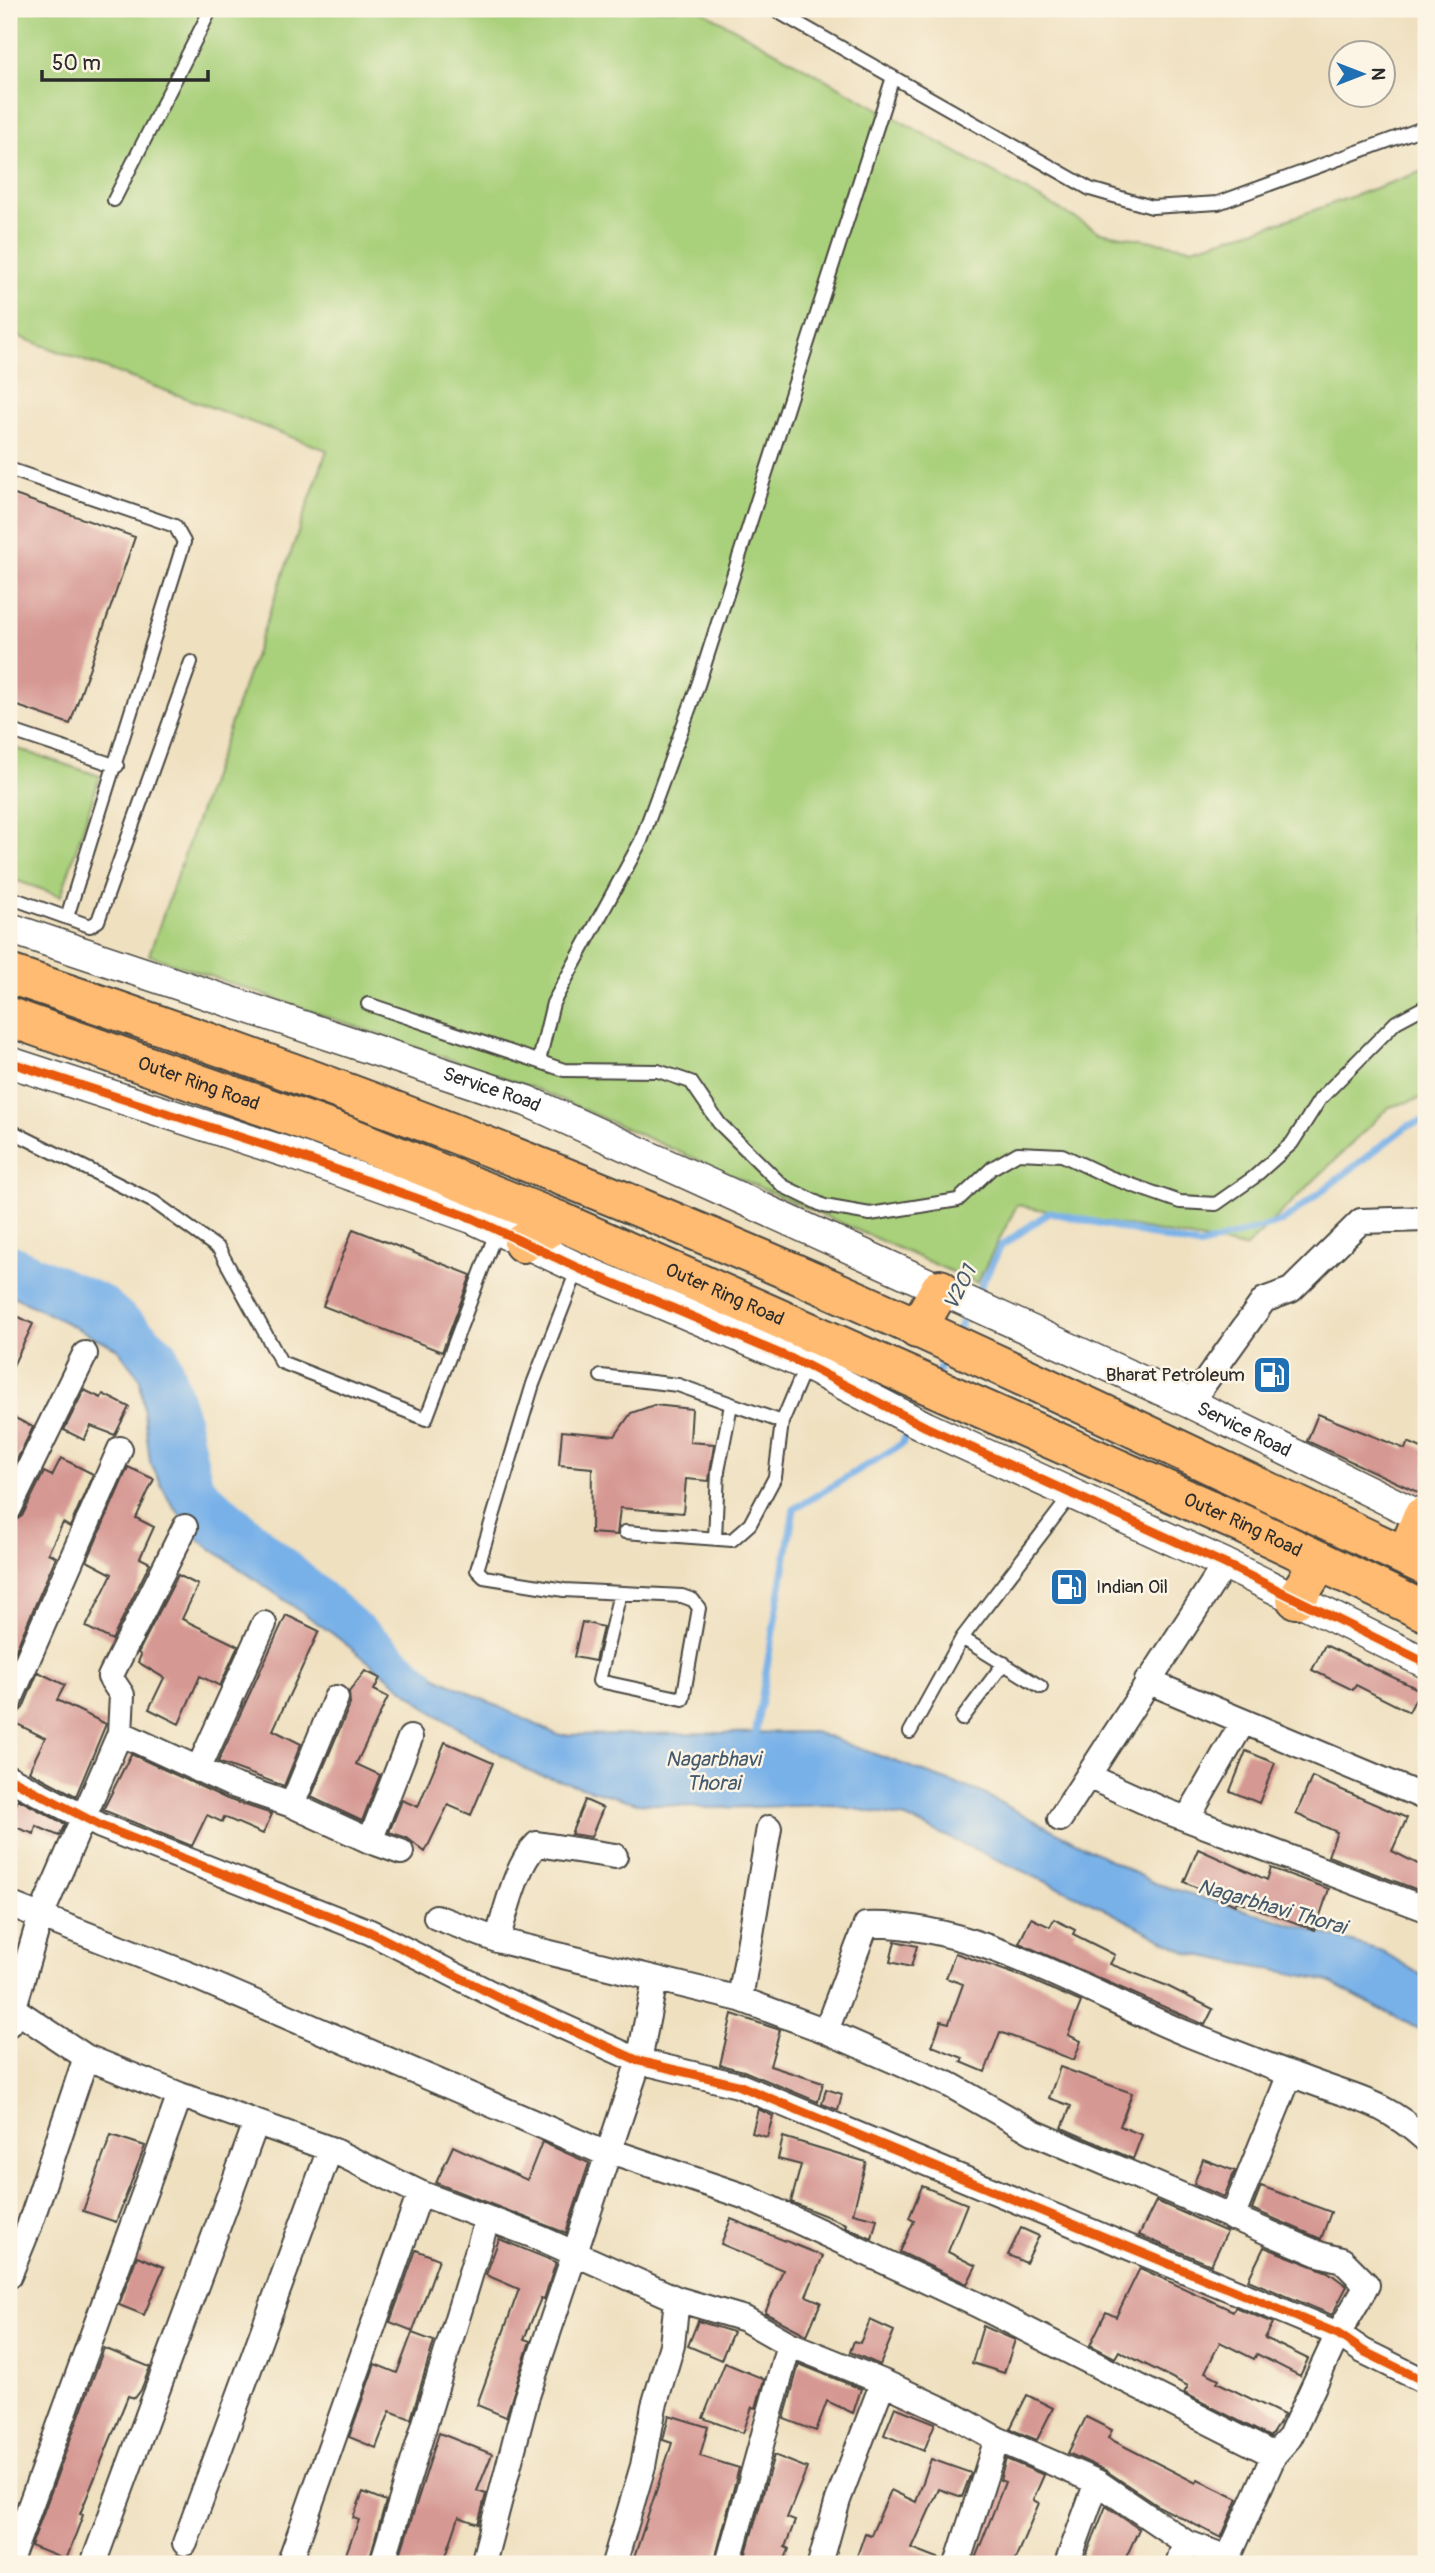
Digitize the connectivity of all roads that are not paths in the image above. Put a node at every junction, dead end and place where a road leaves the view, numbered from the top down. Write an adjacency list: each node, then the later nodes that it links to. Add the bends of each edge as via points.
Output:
1 (211, 9): 5 (lane)
2 (773, 9): 3 (lane)
3 (894, 77): 4 (lane, via 1090,189 1152,207 1219,203); 17 (lane, via 698,685 642,841 554,1003)
4 (1426, 127)
5 (114, 200)
6 (9, 469): 9 (lane, via 175,526 181,533 183,552)
7 (191, 662): 11 (lane, via 98,921 90,926)
8 (9, 730): 9 (lane)
9 (117, 766): 11 (lane)
10 (9, 898): 11 (lane)
11 (67, 917)
12 (9, 928): 24 (street, Service Road, via 527,1101)
13 (9, 974): 25 (highway, via 355,1094 833,1290)
14 (368, 1004): 17 (lane)
15 (1426, 1006): 17 (lane, via 1396,1022 1320,1099 1292,1143 1216,1204 1180,1202 1062,1156 1018,1153 992,1168 958,1200 870,1214 824,1206 783,1186 719,1124 691,1082 658,1071 564,1069)
16 (9, 1017): 21 (highway, Outer Ring Road, via 345,1135)
17 (539, 1061)
18 (9, 1062): 22 (street, via 289,1153)
19 (9, 1130): 22 (lane, via 154,1202 219,1249 281,1362 426,1419 492,1242)
20 (1426, 1219): 29 (street, via 1361,1221 1292,1290 1264,1300)
21 (559, 1221): 22 (highway); 39 (highway, Outer Ring Road)
22 (508, 1236): 23 (street)
23 (578, 1268): 27 (street); 42 (lane, via 533,1384 477,1570 484,1577 564,1590)
24 (949, 1293): 25 (highway); 29 (street, Service Road)
25 (940, 1339): 40 (highway)
26 (85, 1354): 34 (street)
27 (806, 1365): 31 (lane); 33 (street)
28 (601, 1376): 30 (lane, via 678,1385)
29 (1190, 1403): 35 (street, Service Road)
30 (731, 1405): 31 (lane); 38 (lane, via 718,1471)
31 (782, 1422): 38 (lane, via 775,1477 750,1524 732,1540)
32 (120, 1449): 52 (street)
33 (1072, 1494): 41 (street); 46 (lane)
34 (9, 1509)
35 (1424, 1518): 40 (highway)
36 (185, 1527): 56 (street, via 110,1677 122,1695)
37 (625, 1532): 38 (lane)
38 (715, 1539)
39 (1320, 1561): 43 (highway); 44 (highway, Outer Ring Road)
40 (1416, 1561)
41 (1226, 1564): 43 (street); 49 (street)
42 (620, 1593): 42 (lane, via 682,1596 699,1608 683,1699 599,1681)
43 (1296, 1599): 48 (street)
44 (1426, 1612)
45 (264, 1624): 58 (street)
46 (962, 1638): 47 (lane); 55 (lane)
47 (1003, 1663): 50 (lane); 53 (lane)
48 (1426, 1663)
49 (1147, 1681): 54 (street); 59 (street)
50 (1041, 1687)
51 (336, 1698): 62 (street)
52 (9, 1702)
53 (962, 1719)
54 (1243, 1722): 61 (street); 65 (street)
55 (910, 1732)
56 (120, 1733): 58 (street); 63 (street)
57 (410, 1738): 67 (street)
58 (198, 1770): 62 (street)
59 (1087, 1776): 64 (street); 65 (street)
60 (9, 1778): 63 (street)
61 (1426, 1798)
62 (292, 1805): 67 (street)
63 (84, 1814): 73 (street); 80 (street, via 101,1826 370,1932)
64 (1060, 1819)
65 (1186, 1819): 71 (street)
66 (769, 1828): 76 (street)
67 (370, 1841): 68 (street)
68 (401, 1852)
69 (615, 1856): 74 (street, via 537,1844 530,1850 512,1893)
70 (9, 1904): 73 (street)
71 (1426, 1909)
72 (436, 1917): 74 (street)
73 (40, 1918): 77 (street); 86 (street, via 198,1978)
74 (497, 1940): 75 (street)
75 (655, 1980): 76 (street); 80 (street)
76 (740, 1999): 78 (street)
77 (12, 2017): 79 (street)
78 (826, 2031): 81 (street, via 866,1925 903,1926 1002,1951); 88 (street, via 952,2086 1032,2132)
79 (86, 2056): 82 (street); 91 (street)
80 (639, 2061): 86 (street); 93 (street, via 738,2085)
81 (1290, 2074): 84 (street, via 1380,2105); 88 (street)
82 (180, 2095): 83 (street); 103 (street)
83 (256, 2123): 85 (street); 104 (street)
84 (1426, 2140)
85 (330, 2149): 87 (street); 100 (street)
86 (609, 2155): 90 (street); 98 (street, via 619,2154 746,2197 976,2304)
87 (420, 2193): 89 (street); 105 (street)
88 (1232, 2218): 93 (street, via 1342,2260 1367,2285)
89 (487, 2220): 90 (street); 106 (street)
90 (573, 2253): 92 (street); 107 (street, via 526,2399)
91 (9, 2276)
92 (677, 2299): 94 (street, via 745,2319); 108 (street, via 672,2345)
93 (1338, 2334): 96 (street); 98 (street, via 1290,2437)
94 (789, 2344): 95 (street); 109 (street)
95 (883, 2382): 97 (street); 110 (street, via 838,2500)
96 (1426, 2382)
97 (997, 2439): 99 (street); 111 (street)
98 (1274, 2455): 102 (street)
99 (1097, 2482): 101 (street); 112 (street)
100 (185, 2543)
101 (1182, 2553): 102 (street)
102 (1229, 2561)
103 (9, 2564)
104 (93, 2564)
105 (289, 2564)
106 (383, 2564)
107 (483, 2564)
108 (614, 2564)
109 (728, 2564)
110 (820, 2564)
111 (957, 2564)
112 (1067, 2564)

